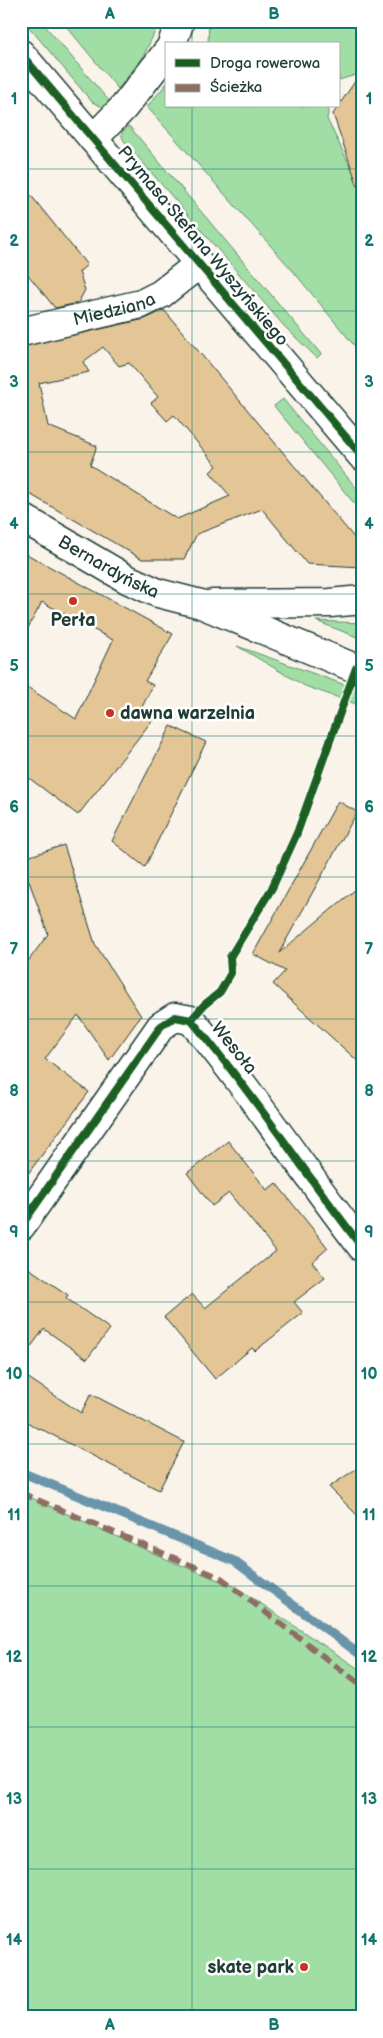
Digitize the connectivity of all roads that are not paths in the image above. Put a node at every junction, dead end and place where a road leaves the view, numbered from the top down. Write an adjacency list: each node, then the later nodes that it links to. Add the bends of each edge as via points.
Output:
1 (180, 21): 2 (street)
2 (173, 42)
3 (21, 54): 5 (street, Prymasa Stefana Wyszyńskiego)
4 (165, 55): 5 (street, via 124,107)
5 (92, 138): 6 (street, Prymasa Stefana Wyszyńskiego)
6 (198, 264): 7 (street, Miedziana, via 169,289 141,304); 8 (street, Prymasa Stefana Wyszyńskiego)
7 (21, 332)
8 (362, 456)
9 (21, 517): 11 (street, Bernardyńska, via 127,579 158,593)
10 (362, 600): 11 (street, Bernardyńska)
11 (201, 604): 12 (street, Bernardyńska)
12 (362, 671)
13 (21, 1226): 14 (street, Wesoła, via 161,1026 175,1017 191,1020 237,1074)
14 (362, 1247)

